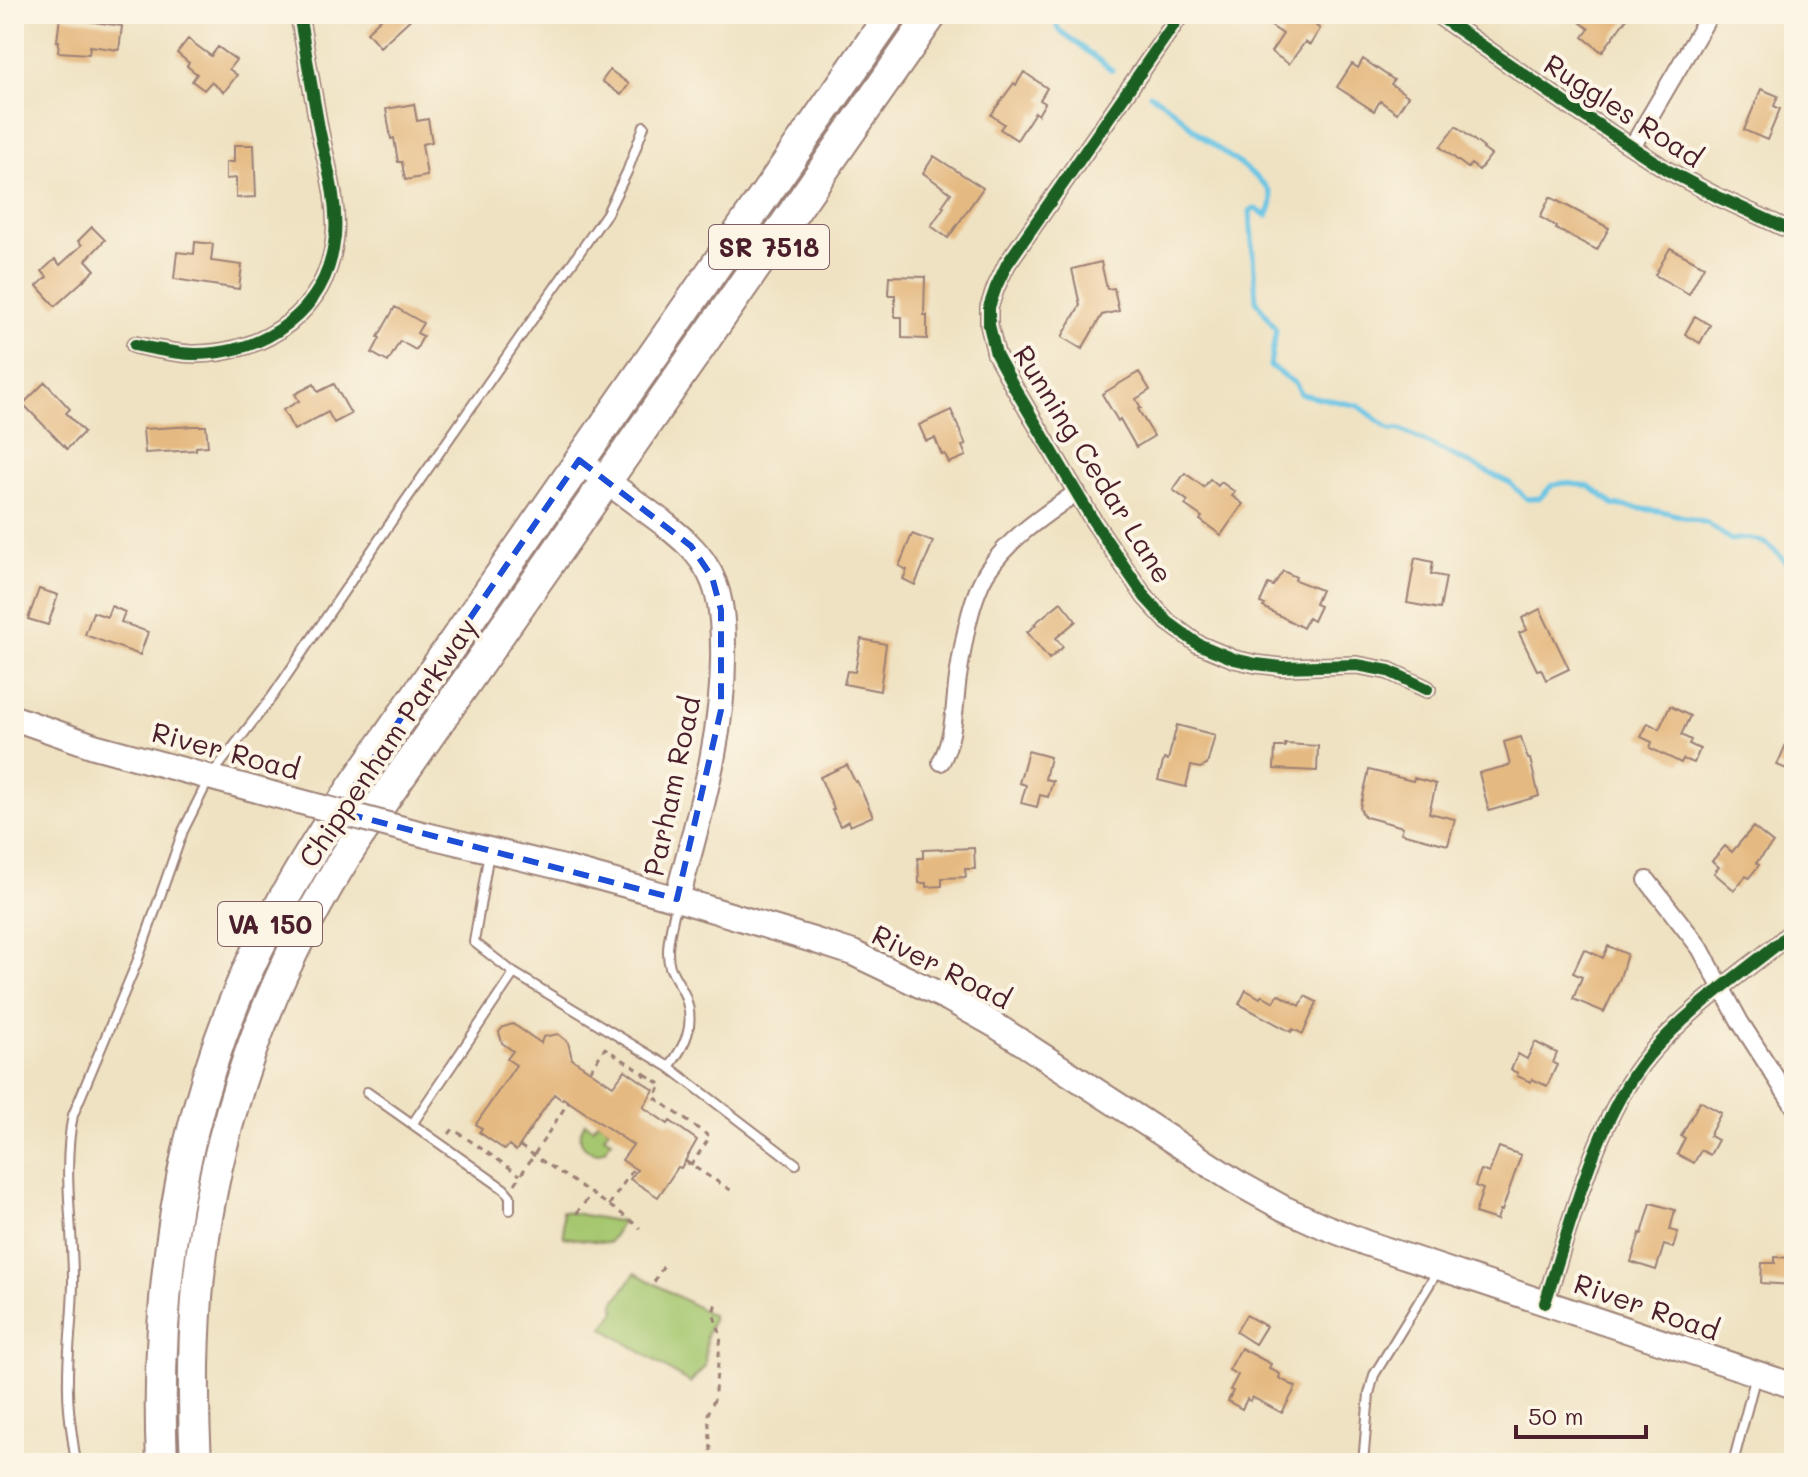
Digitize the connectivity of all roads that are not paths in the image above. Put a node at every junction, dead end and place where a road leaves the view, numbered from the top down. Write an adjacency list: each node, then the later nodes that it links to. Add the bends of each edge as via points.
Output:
1 (299, 14): 10 (street, via 336,209 334,246 321,288 285,326 236,348 183,354)
2 (891, 14): 11 (highway, SR 7518)
3 (932, 14): 12 (highway, SR 7518)
4 (1181, 14): 13 (street, Running Cedar Lane, via 1007,264 989,307 996,354)
5 (1436, 14): 8 (street, Ruggles Road)
6 (1710, 14): 8 (street)
7 (644, 126): 17 (lane, via 607,213 272,697)
8 (1632, 147): 9 (street, Ruggles Road, via 1718,197)
9 (1794, 232)
10 (135, 345)
11 (579, 460): 12 (main road, Parham Road); 35 (highway, Chippenham Parkway / VA 150, via 323,832 272,920 240,990 199,1108 172,1229 160,1353)
12 (607, 481): 20 (main road, Parham Road, via 691,546 707,566 721,610 724,667 719,723); 36 (highway, Chippenham Parkway / VA 150, via 348,853 274,993 241,1080 210,1203 195,1328)
13 (1077, 492): 14 (street, Running Cedar Lane, via 1145,597 1198,644 1256,664 1357,665 1389,671); 16 (street, via 1030,527 986,573 972,610 951,736)
14 (1427, 689)
15 (14, 718): 17 (main road, River Road)
16 (941, 762)
17 (210, 777): 18 (main road, River Road, bridge); 34 (lane, via 183,831 70,1128 73,1277 68,1399)
18 (489, 851): 20 (main road, River Road); 22 (lane, via 474,942)
19 (1647, 880): 23 (street, via 1700,948)
20 (677, 899): 24 (lane, via 668,952 690,1017 683,1048); 30 (main road, River Road, via 853,953 949,999 1283,1208)
21 (1794, 929): 23 (street)
22 (514, 973): 24 (lane); 27 (lane)
23 (1723, 988): 26 (street); 31 (street, via 1673,1030 1624,1091 1589,1168)
24 (669, 1067): 28 (lane)
25 (367, 1092): 27 (lane)
26 (1794, 1106)
27 (413, 1123): 29 (lane, via 508,1194)
28 (796, 1164)
29 (510, 1210)
30 (1440, 1268): 31 (main road, River Road); 37 (lane, via 1374,1375)
31 (1545, 1303): 32 (main road, River Road)
32 (1756, 1374): 33 (main road, River Road); 38 (lane)
33 (1794, 1386)
34 (76, 1463)
35 (162, 1463)
36 (196, 1463)
37 (1363, 1463)
38 (1733, 1463)

